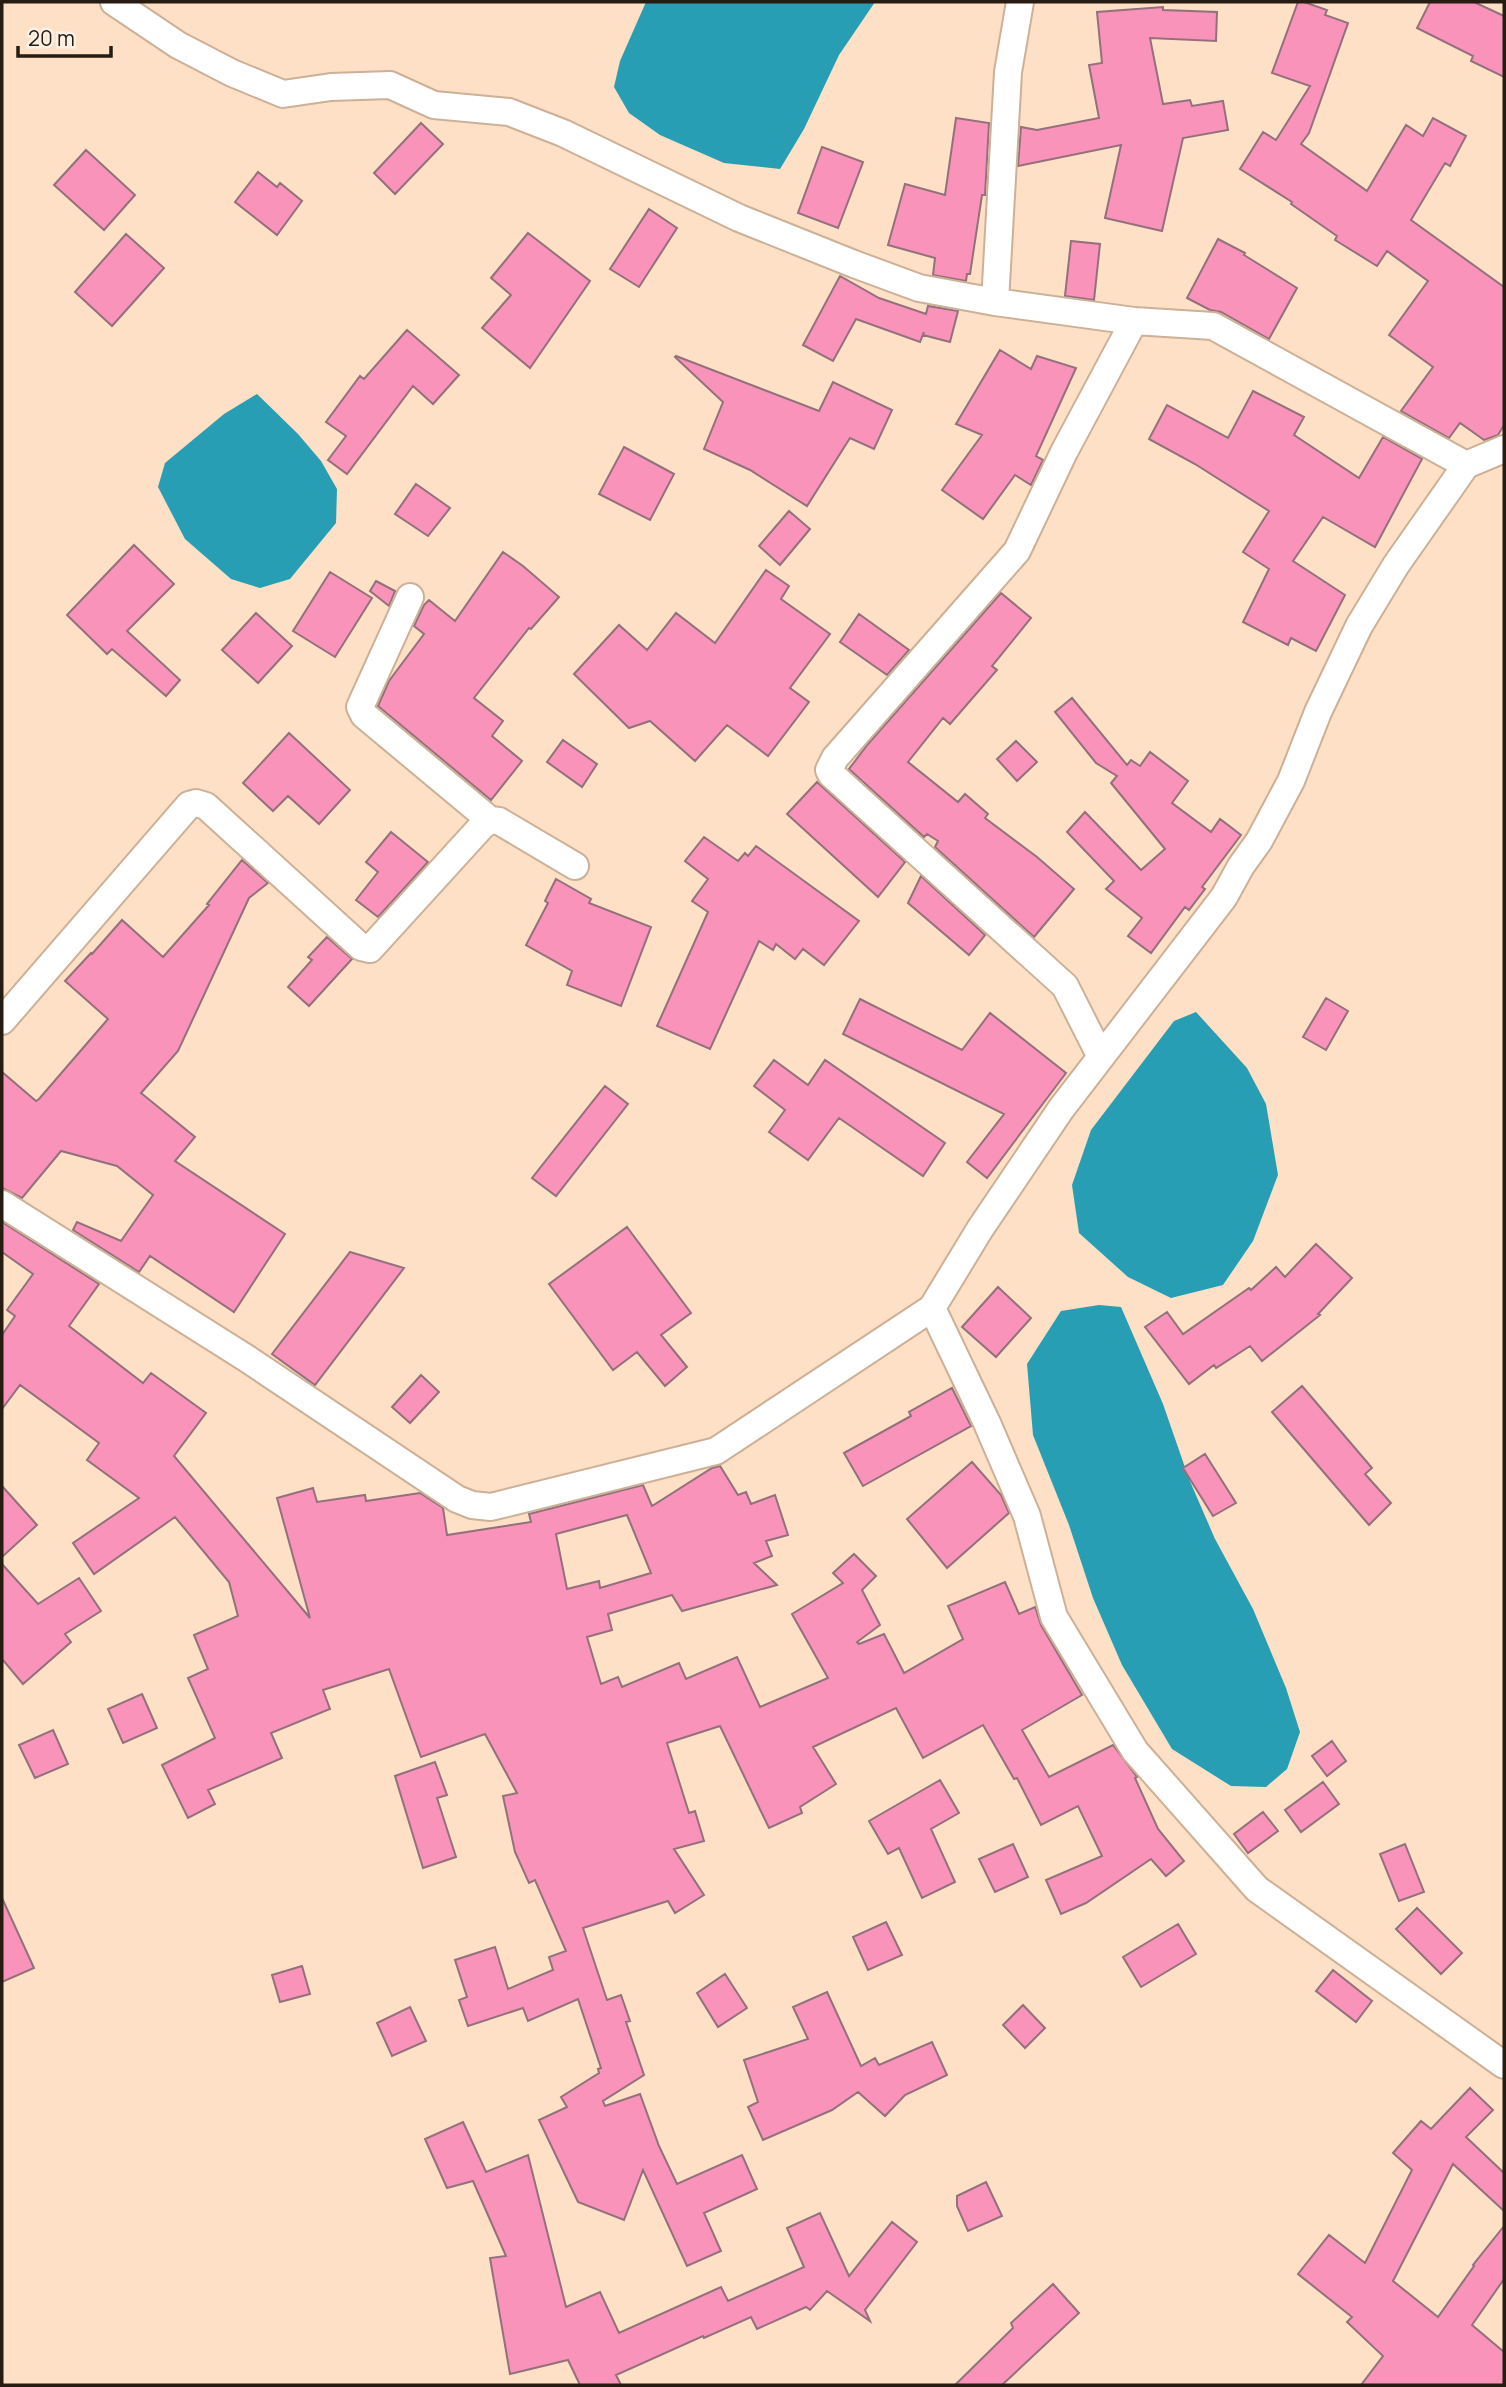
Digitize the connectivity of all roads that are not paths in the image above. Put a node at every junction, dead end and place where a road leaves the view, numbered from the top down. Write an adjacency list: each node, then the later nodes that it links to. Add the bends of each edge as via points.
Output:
1 (114, 2): 3 (street, via 178,45 283,94 390,85 434,106 509,112 563,133 739,218 854,264 919,288)
2 (1020, 2): 3 (street, via 1008,72)
3 (995, 302): 4 (street)
4 (1134, 321): 6 (street, via 1213,326); 11 (street, via 1017,551 829,769 1065,986)
5 (1504, 449): 6 (street)
6 (1466, 465): 11 (street, via 1359,626 1259,841 1212,914)
7 (410, 597): 8 (street, via 360,707)
8 (490, 820): 9 (street); 10 (street, via 370,949 361,947 206,806 189,805)
9 (575, 866)
10 (2, 1021)
11 (1101, 1057): 13 (street, via 980,1229)
12 (2, 1204): 13 (street, via 472,1505 491,1507 716,1451)
13 (932, 1308): 14 (street, via 1027,1516 1054,1616 1135,1751 1257,1889)
14 (1504, 2065)

